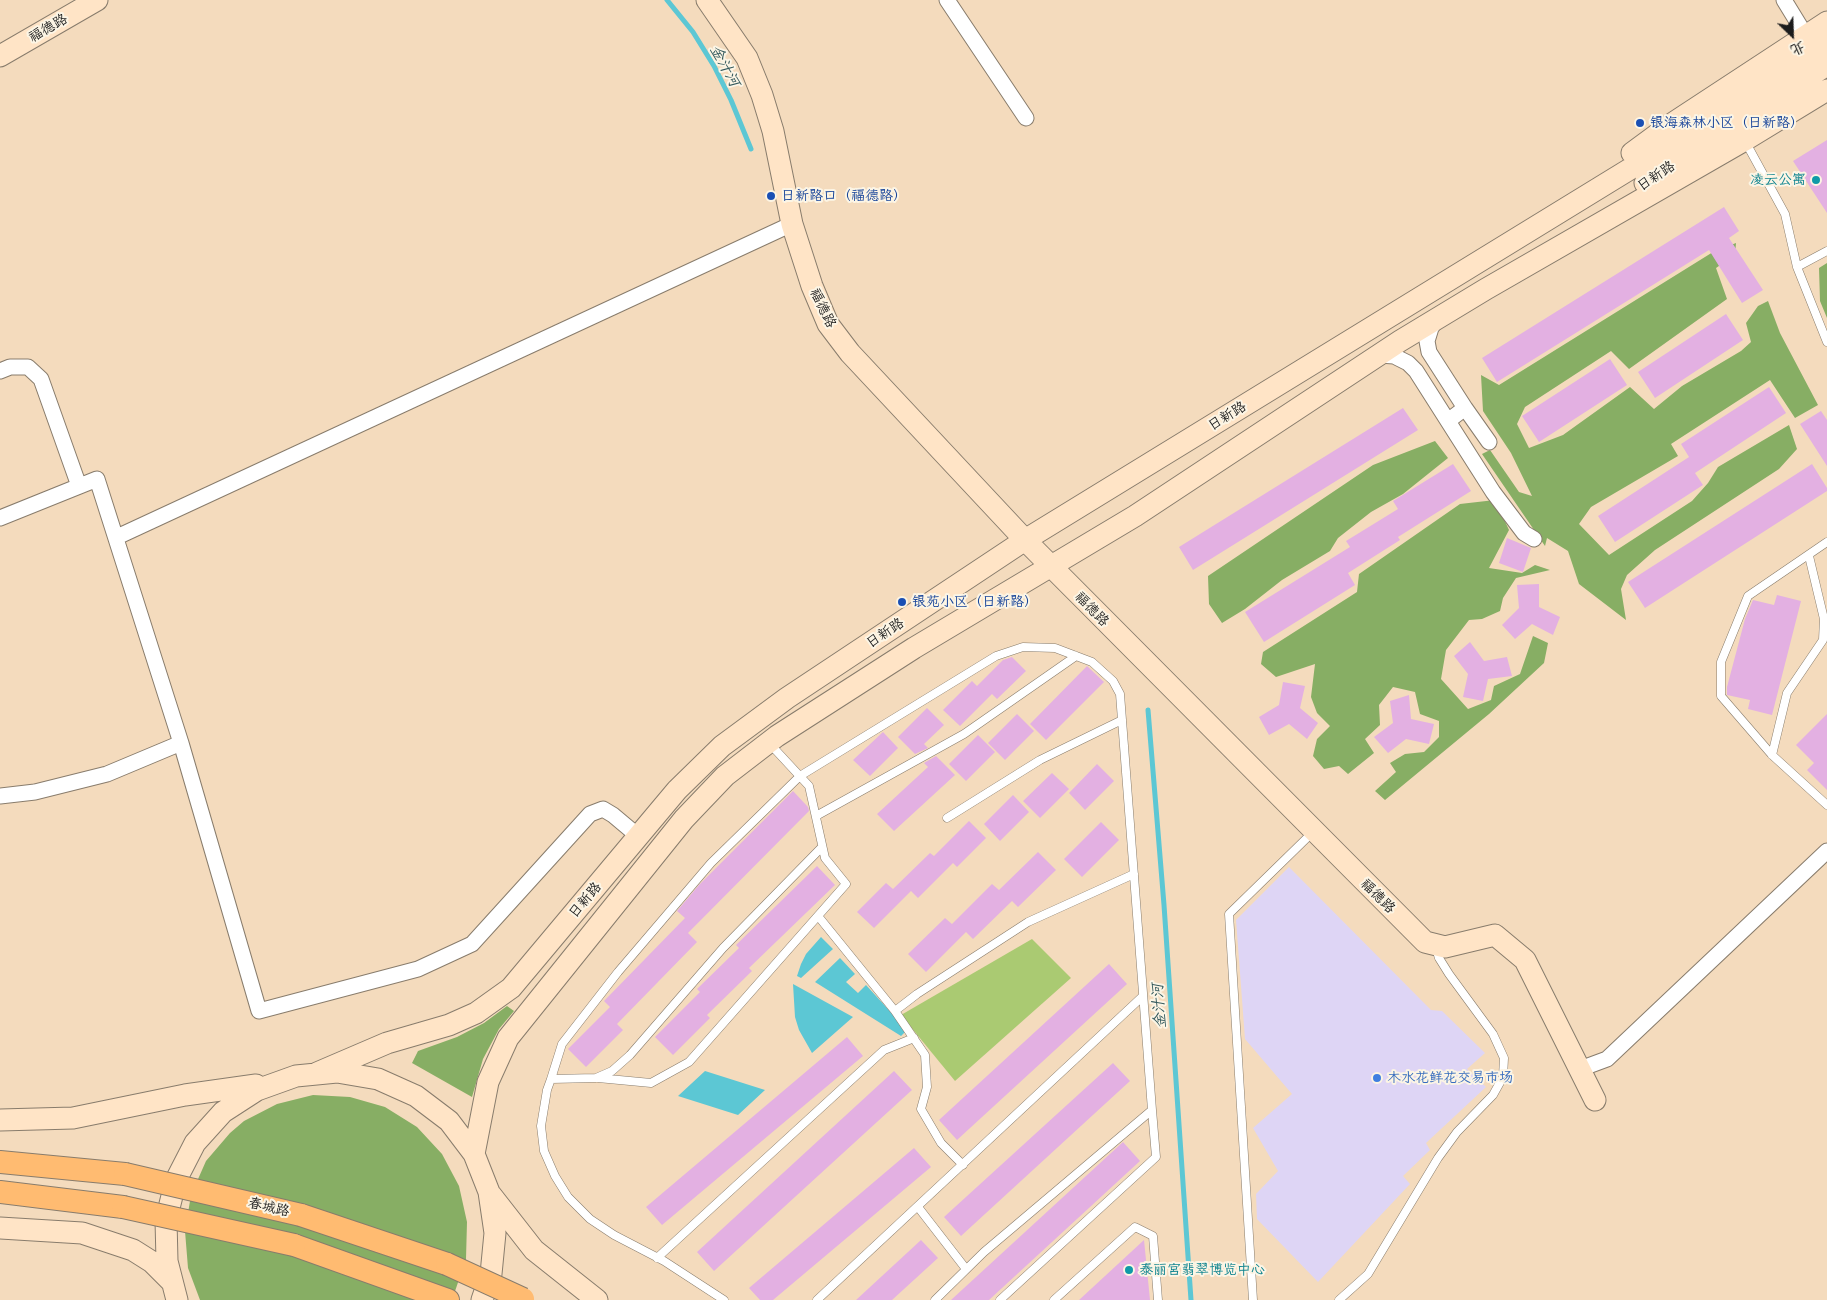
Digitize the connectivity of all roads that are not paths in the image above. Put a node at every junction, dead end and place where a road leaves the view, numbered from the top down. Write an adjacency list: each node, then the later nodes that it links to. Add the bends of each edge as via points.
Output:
1 (97, 0): 8 (main road, 福德路)
2 (706, 0): 14 (main road, 福德路, via 747,58 762,95 773,131)
3 (947, 0): 12 (street)
4 (1784, 0): 6 (street)
5 (1827, 22): 6 (main road, 日新路)
6 (1806, 36): 15 (main road, 日新路, via 1670,124)
7 (1827, 45): 10 (main road, 日新路)
8 (0, 56)
9 (1827, 65): 10 (main road, 日新路)
10 (1784, 82): 15 (main road, 日新路); 18 (main road, 日新路)
11 (1827, 90): 13 (main road, 日新路)
12 (1026, 118)
13 (1745, 140): 17 (lane, via 1785,214); 18 (main road, 日新路)
14 (792, 224): 28 (street); 30 (main road, 福德路, via 828,324 850,353)
15 (1507, 244): 30 (main road, 日新路)
16 (1827, 250): 17 (lane)
17 (1798, 267): 20 (lane)
18 (1486, 289): 19 (main road, 日新路)
19 (1438, 318): 21 (main road, 日新路); 23 (street, via 1427,341 1429,352)
20 (1827, 342)
21 (1379, 356): 24 (street, via 1394,356 1408,363); 33 (main road, 日新路, via 1135,516)
22 (0, 371): 26 (street, via 10,367 28,367 41,379)
23 (1465, 408): 24 (street); 25 (street)
24 (1448, 421): 29 (street, via 1502,503 1524,533)
25 (1489, 442)
26 (79, 486): 27 (street); 28 (street, via 97,479)
27 (0, 518)
28 (117, 537): 38 (street)
29 (1534, 539)
30 (1025, 540): 33 (main road, 福德路); 46 (main road, 日新路, via 788,698 722,746 677,790)
31 (1827, 542): 32 (lane)
32 (1809, 556): 34 (lane, via 1824,620); 39 (lane, via 1748,596 1721,662 1720,696)
33 (1050, 565): 37 (main road, 日新路); 45 (main road, 福德路)
34 (1825, 644): 39 (lane, via 1787,693)
35 (1076, 656): 36 (lane, via 1092,662 1113,681 1120,694); 40 (lane, via 1055,648 1023,647 996,656); 43 (lane, via 964,734)
36 (1122, 720): 44 (lane, via 1040,760); 49 (lane)
37 (769, 742): 40 (lane); 63 (main road, 日新路, via 725,776 684,819 508,1038 488,1082)
38 (181, 743): 41 (street, via 107,774 35,792); 46 (street, via 260,1011 418,969 472,944 590,814 603,810)
39 (1772, 755): 42 (lane)
40 (800, 776): 43 (lane, via 809,786); 58 (lane, via 712,863 618,972 562,1044)
41 (0, 796)
42 (1827, 805)
43 (816, 816): 47 (lane)
44 (947, 818)
45 (1313, 832): 51 (main road, 福德路, via 1425,942); 83 (lane, via 1229,914)
46 (638, 836): 56 (main road, 日新路, via 511,988 476,1013 449,1025 387,1044)
47 (822, 847): 50 (lane, via 825,858 846,884); 57 (lane, via 723,948 630,1055 612,1071)
48 (1827, 851): 55 (street, via 1607,1059)
49 (1134, 874): 52 (lane); 53 (lane, via 1028,922)
50 (818, 916): 53 (lane); 57 (lane, via 689,1062 651,1083)
51 (1436, 946): 55 (main road, via 1445,947 1495,935 1525,960); 84 (lane, via 1444,966 1494,1034 1504,1058 1503,1077 1493,1095 1457,1132 1438,1158 1368,1274)
52 (1143, 996): 61 (lane); 65 (lane)
53 (895, 1011): 54 (lane)
54 (914, 1038): 65 (lane, via 925,1055 927,1087 921,1109 941,1143); 70 (lane, via 884,1050)
55 (1580, 1069): 60 (main road)
56 (317, 1073): 59 (main road); 63 (main road, via 358,1074 410,1093 448,1121)
57 (596, 1078): 58 (lane)
58 (551, 1079): 70 (lane, via 541,1126 544,1151 555,1176 568,1197 590,1219 614,1236)
59 (276, 1082): 62 (main road, via 186,1095 73,1118); 72 (main road, via 222,1112 184,1161 171,1193 166,1220 166,1254)
60 (1595, 1100)
61 (1152, 1110): 71 (lane); 80 (lane, via 1156,1157)
62 (0, 1120)
63 (474, 1154): 67 (main road)
64 (0, 1162): 74 (main road, 春城路, bridge, via 125,1174 301,1215 447,1264)
65 (963, 1165): 68 (lane)
66 (0, 1192): 73 (main road, bridge, via 123,1207 294,1245)
67 (489, 1192): 75 (main road, via 494,1219 494,1254); 76 (main road, via 534,1250)
68 (918, 1207): 71 (lane); 78 (lane)
69 (0, 1228): 72 (main road, via 82,1233 133,1250 152,1262)
70 (657, 1258): 77 (lane)
71 (966, 1269): 79 (lane)
72 (174, 1291)
73 (440, 1296)
74 (524, 1299)
75 (482, 1300)
76 (596, 1300)
77 (724, 1300)
78 (817, 1300)
79 (935, 1300)
80 (1000, 1300)
81 (1054, 1300): 82 (lane, via 1135,1227 1153,1236)
82 (1158, 1300)
83 (1253, 1300)
84 (1339, 1300)

